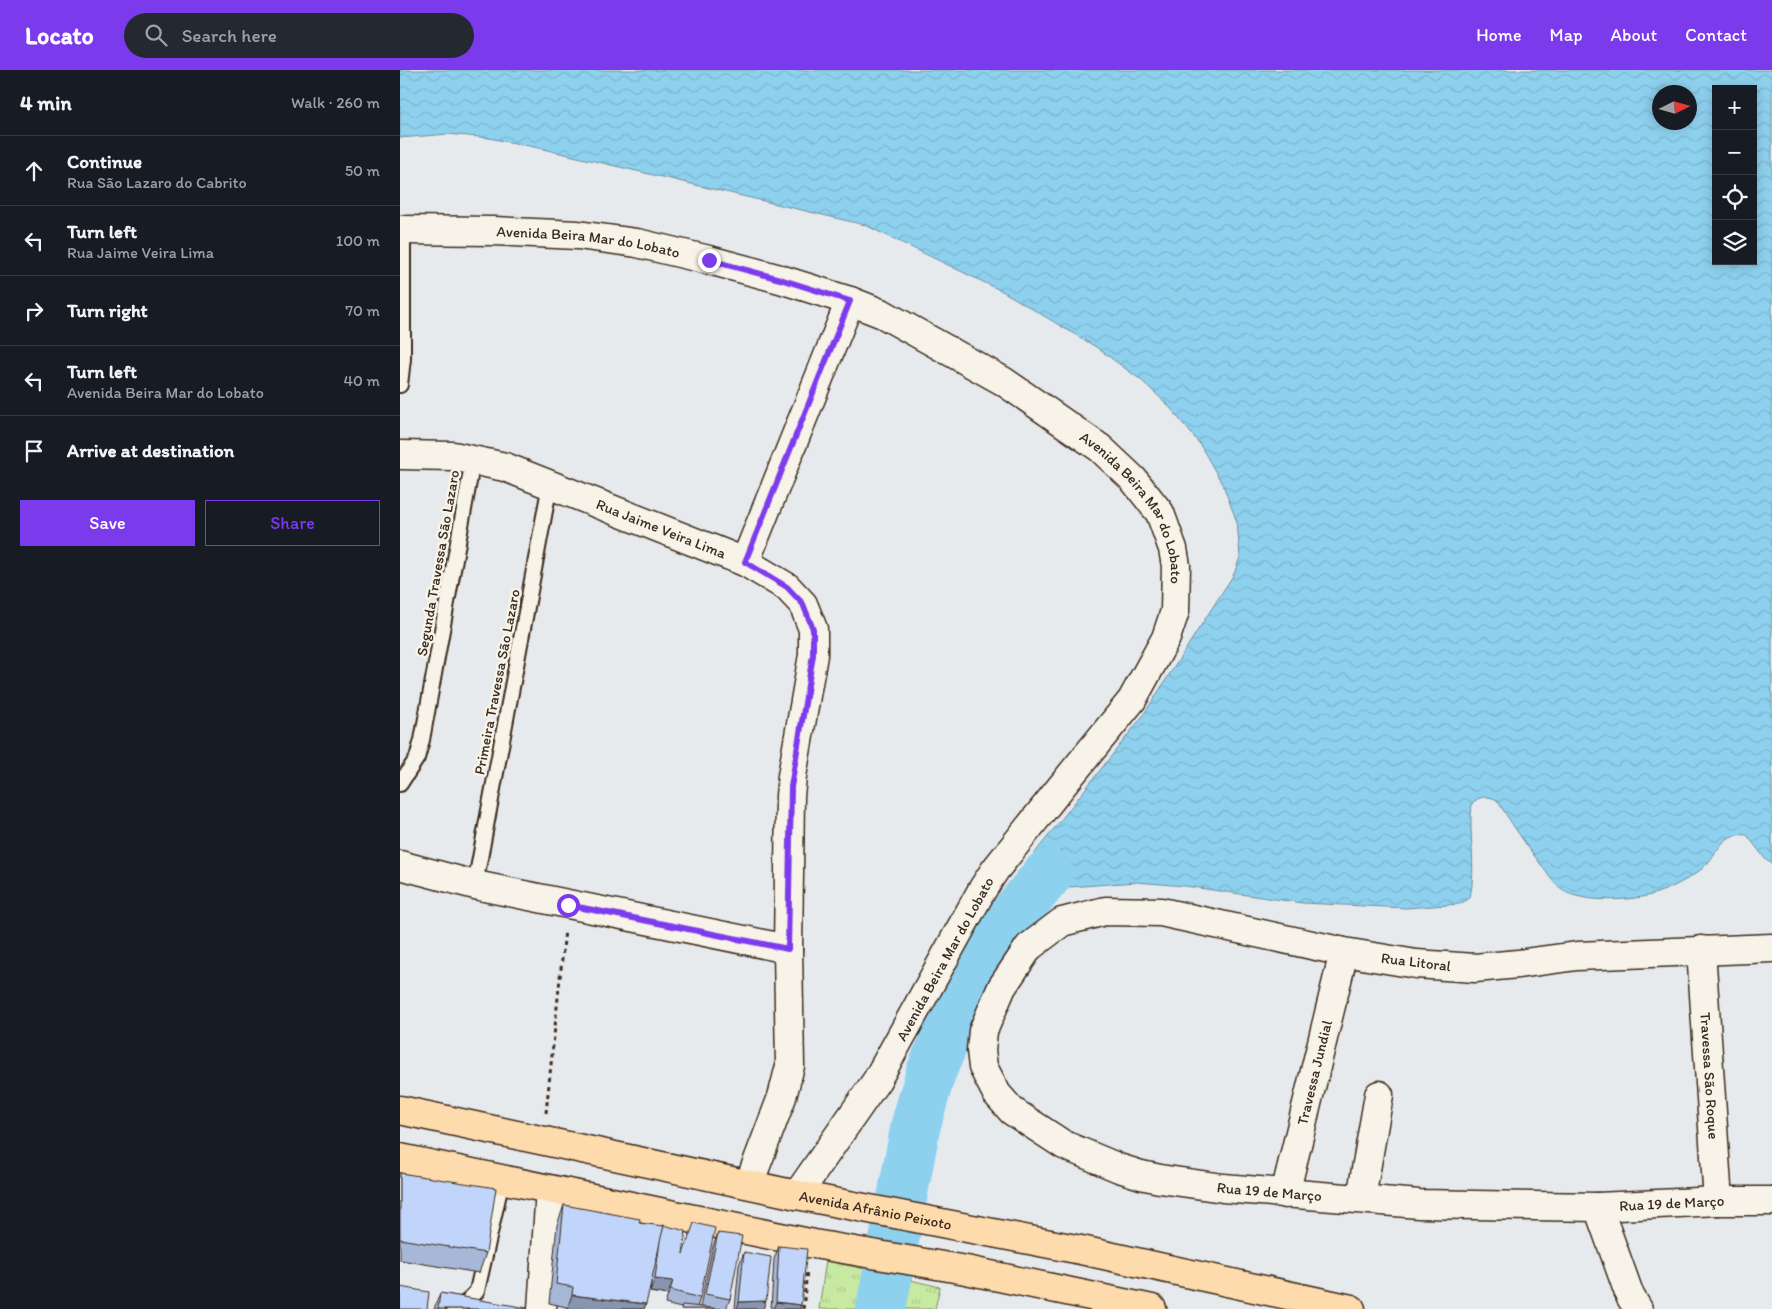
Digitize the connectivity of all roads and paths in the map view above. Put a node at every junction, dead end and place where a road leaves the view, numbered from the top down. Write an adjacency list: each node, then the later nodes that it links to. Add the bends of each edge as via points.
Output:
1 (402, 230): 2 (street, Avenida Beira Mar do Lobato, via 578,235 637,243); 3 (lane, via 403,359)
2 (850, 301): 7 (street); 25 (street, Avenida Beira Mar do Lobato, via 883,314 1003,381 1117,462 1160,513 1173,549 1176,598 1166,638 1132,700 995,870 877,1080)
3 (400, 385)
4 (400, 455): 5 (street, Rua Jaime Veira Lima, via 452,456)
5 (473, 460): 6 (street, Rua Jaime Veira Lima, via 505,467); 8 (lane, Segunda Travessa São Lazaro, via 422,740 417,758)
6 (550, 484): 7 (street, Rua Jaime Veira Lima); 10 (lane, Primeira Travessa São Lazaro)
7 (745, 562): 14 (street, Rua Jaime Veira Lima, via 787,587 803,604 813,629 813,655 791,787)
8 (400, 784)
9 (400, 865): 10 (street)
10 (475, 885): 11 (street)
11 (568, 905): 14 (street); 19 (path)
12 (1065, 920): 16 (street, Rua Litoral, via 1105,911 1150,910); 24 (street, Rua 19 de Março, via 1025,952 1002,987 983,1030 982,1062 997,1094 1012,1112 1064,1145 1120,1168 1160,1179)
13 (1772, 948): 15 (street, Rua Litoral)
14 (788, 949): 22 (street, Rua Jaime Veira Lima, via 789,1076)
15 (1701, 950): 16 (street, Rua Litoral, via 1577,956 1475,968 1416,964); 27 (street, Travessa São Roque)
16 (1344, 952): 24 (street, Travessa Jundial)
17 (1379, 1095): 26 (street)
18 (400, 1110): 19 (main road, Avenida Afrânio Peixoto)
19 (544, 1140): 22 (main road, Avenida Afrânio Peixoto)
20 (400, 1158): 21 (main road)
21 (502, 1180): 23 (main road); 31 (lane, via 477,1291)
22 (749, 1184): 25 (main road, Avenida Afrânio Peixoto)
23 (550, 1190): 30 (main road); 32 (street)
24 (1285, 1194): 26 (street, Rua 19 de Março)
25 (797, 1195): 35 (main road, Avenida Afrânio Peixoto, via 1090,1252)
26 (1361, 1198): 29 (street, Rua 19 de Março, via 1419,1204)
27 (1718, 1201): 28 (street, Rua 19 de Março); 29 (street, Rua 19 de Março)
28 (1772, 1201)
29 (1598, 1207): 36 (street, via 1630,1296)
30 (812, 1244): 33 (path); 34 (main road, via 966,1270)
31 (454, 1309)
32 (542, 1309)
33 (803, 1309)
34 (1152, 1309)
35 (1351, 1309)
36 (1638, 1309)

